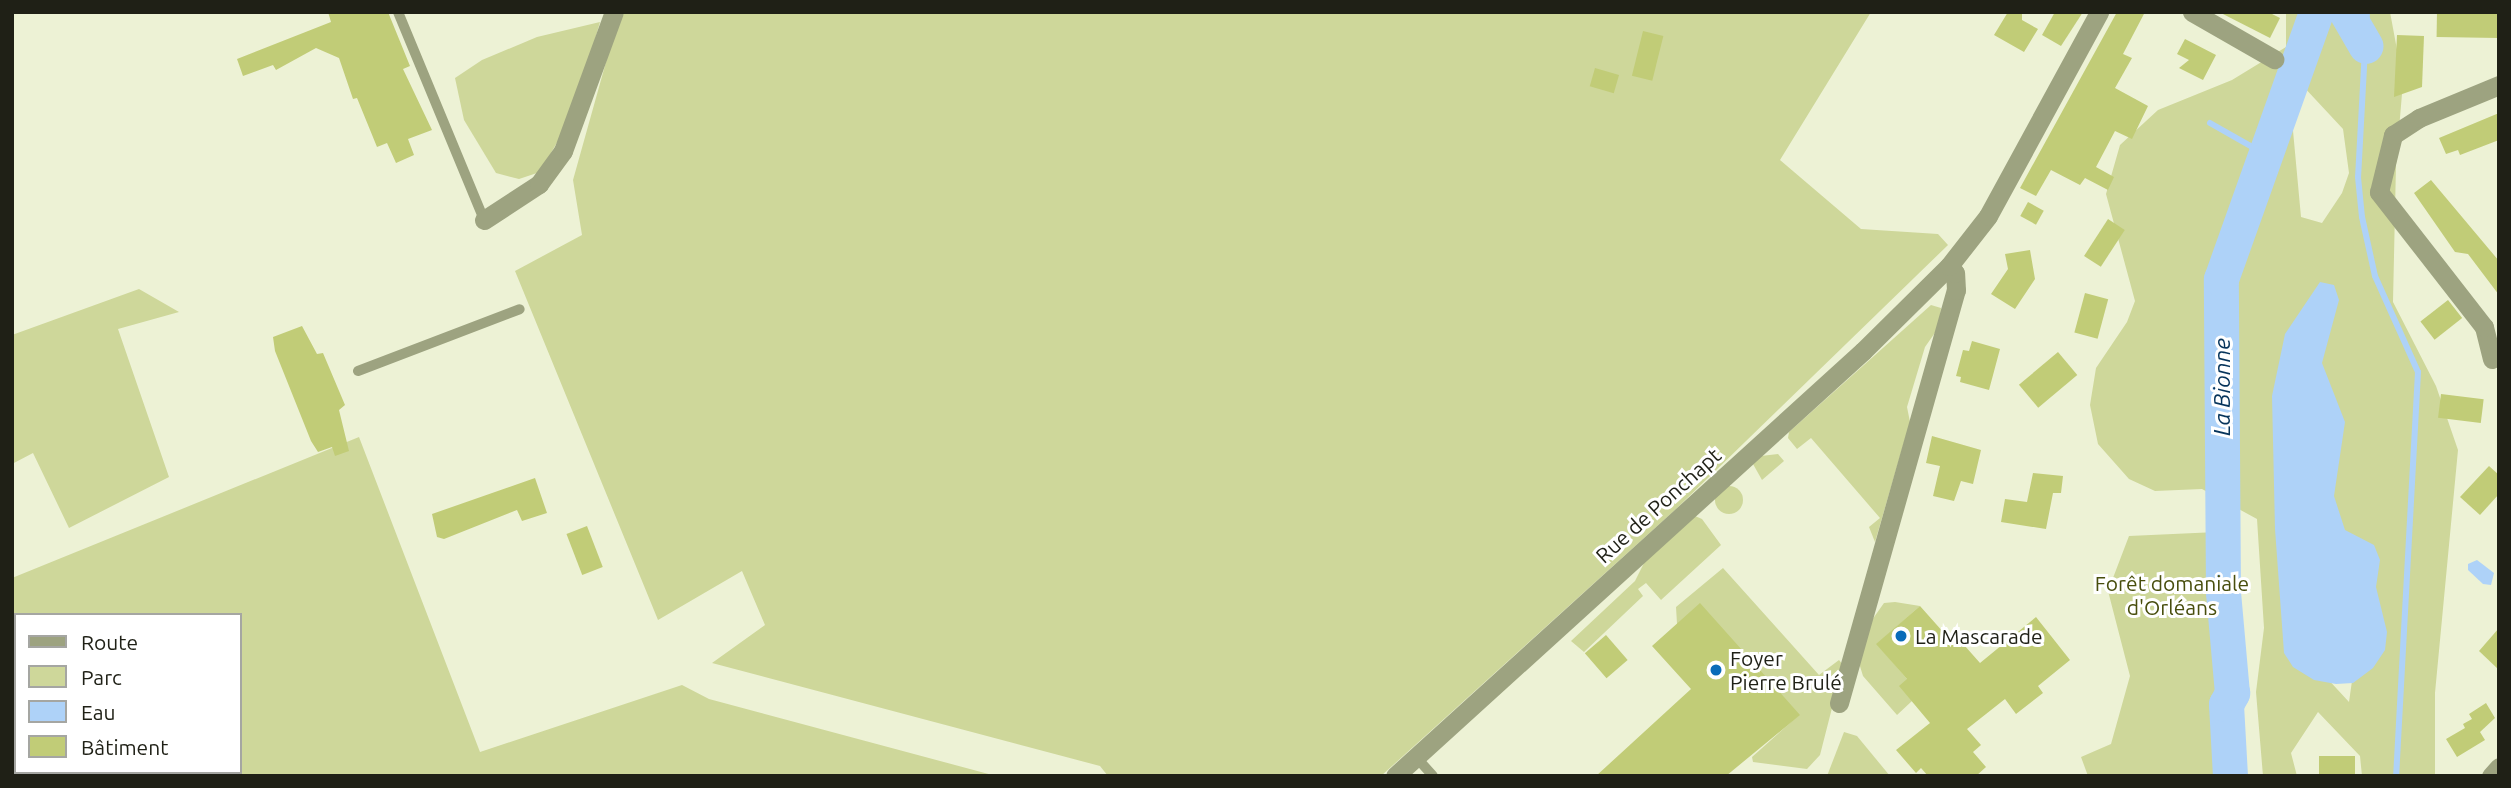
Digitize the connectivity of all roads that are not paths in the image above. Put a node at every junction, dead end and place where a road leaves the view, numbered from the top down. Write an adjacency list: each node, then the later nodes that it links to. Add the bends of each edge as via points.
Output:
1 (398, 12): 7 (lane)
2 (614, 12): 7 (street, via 563,150 539,184)
3 (2099, 12): 8 (street, Rue de Ponchapt, via 1988,216)
4 (2192, 12): 5 (street)
5 (2274, 59)
6 (2499, 85): 10 (street, via 2419,118 2393,135 2379,192 2484,327)
7 (485, 220)
8 (1949, 266): 12 (street, via 1955,272 1956,290); 13 (street, Rue de Ponchapt, via 1863,351)
9 (520, 309): 11 (lane)
10 (2492, 359)
11 (358, 371)
12 (1839, 703)
13 (1416, 757): 15 (street, Rue de Ponchapt); 16 (lane)
14 (2499, 767): 17 (street)
15 (1395, 776)
16 (1433, 776)
17 (2491, 776)

